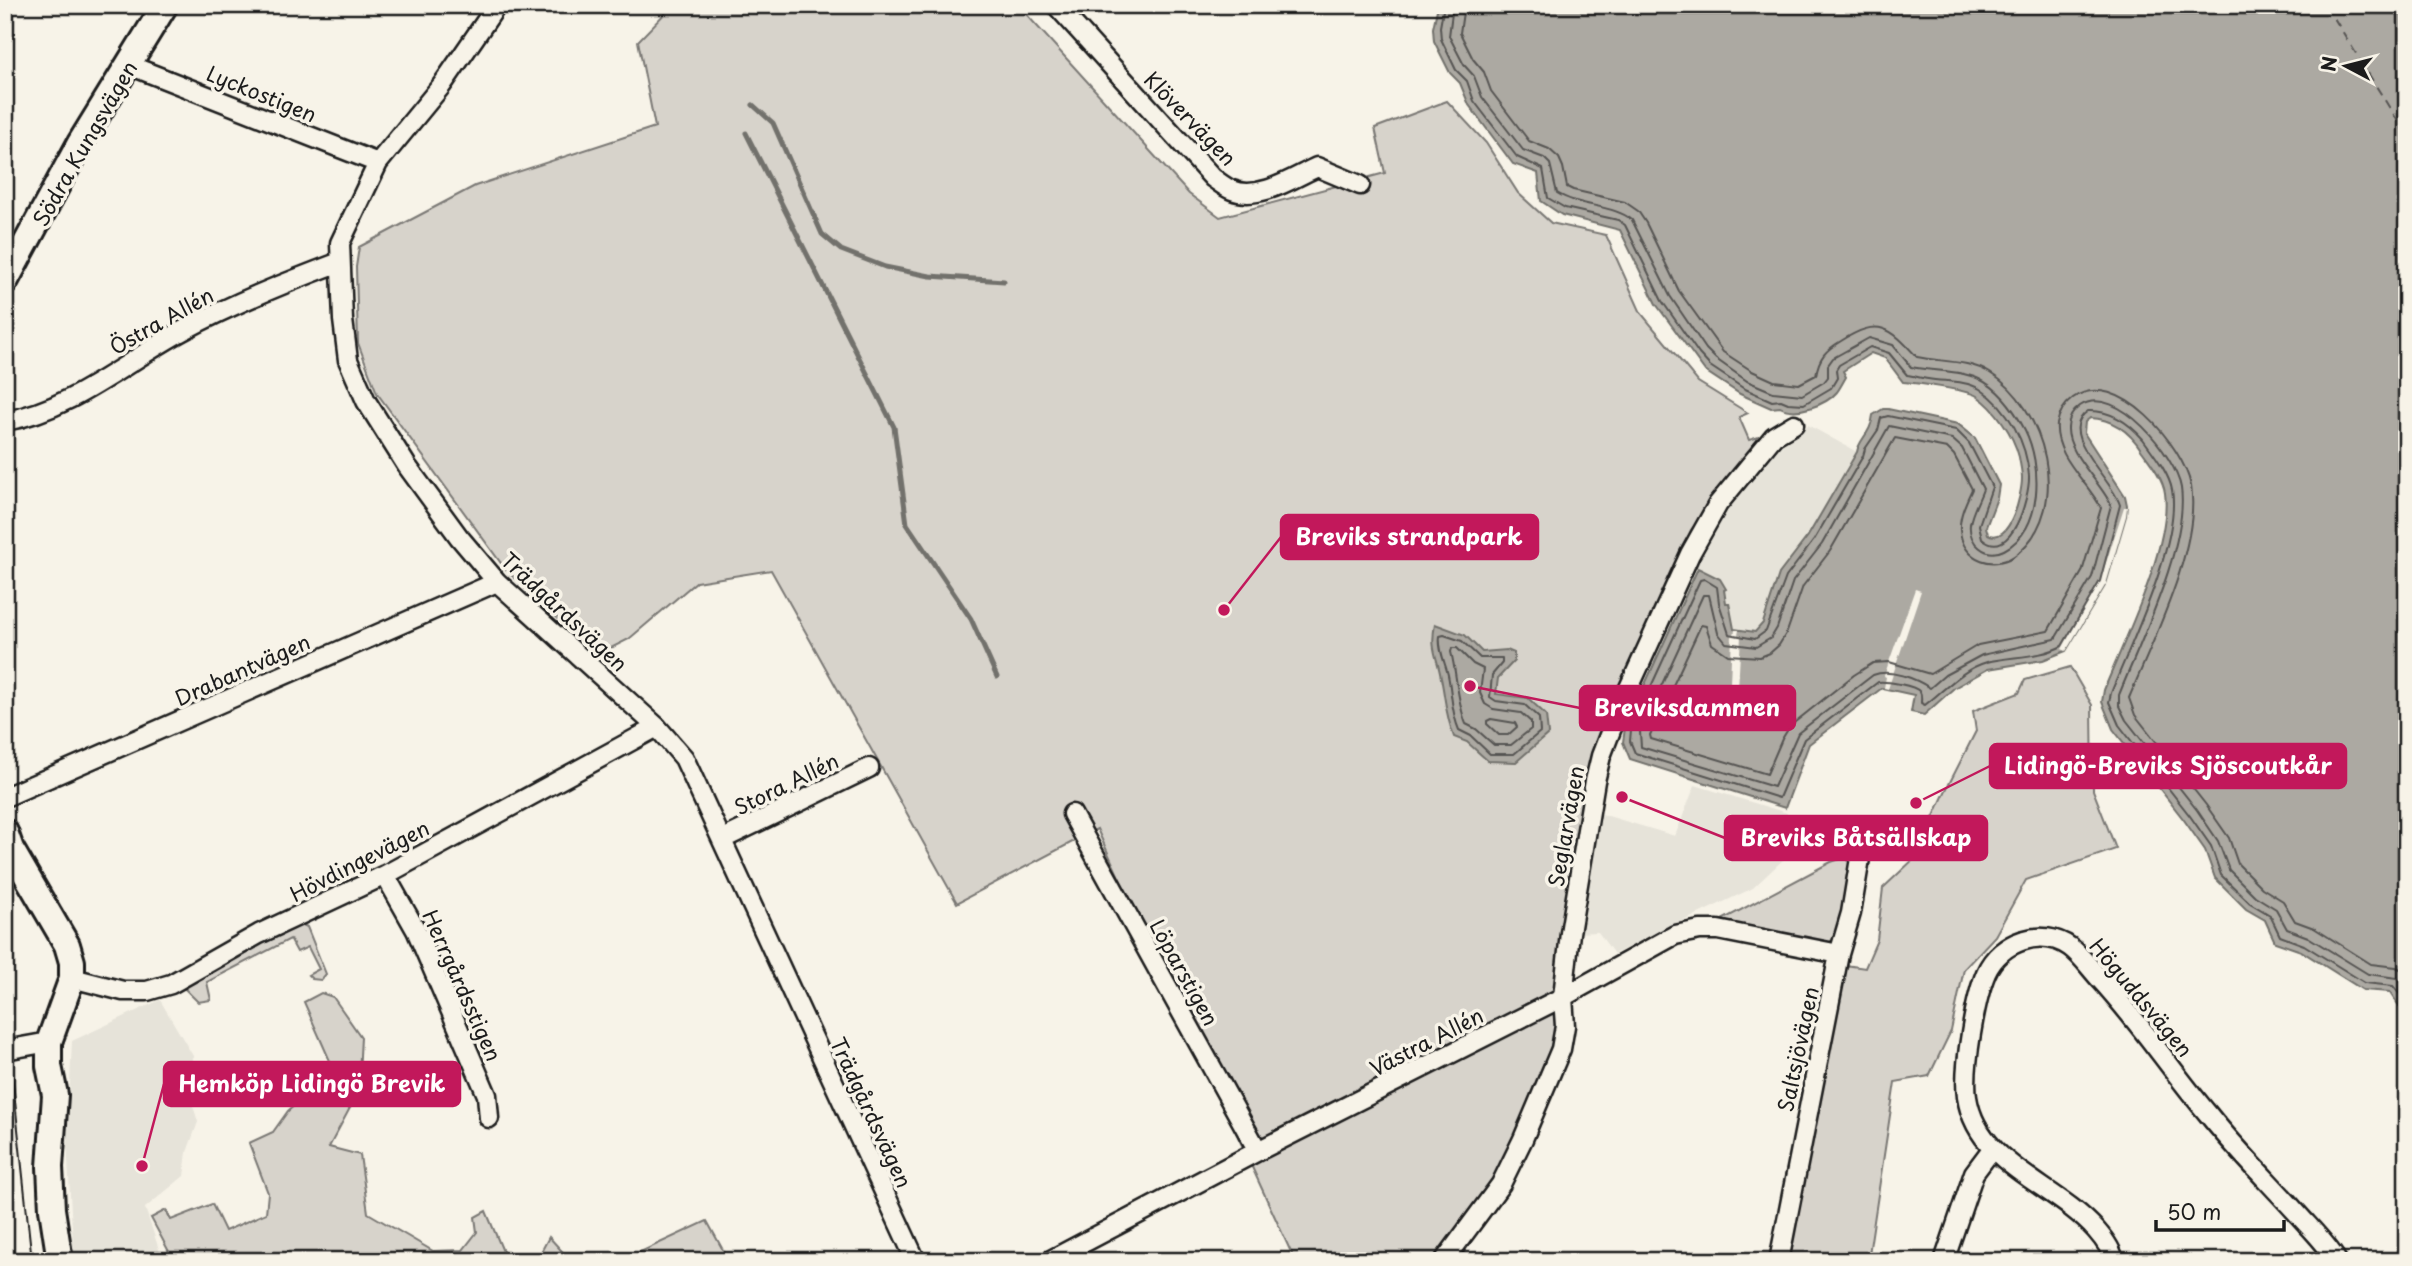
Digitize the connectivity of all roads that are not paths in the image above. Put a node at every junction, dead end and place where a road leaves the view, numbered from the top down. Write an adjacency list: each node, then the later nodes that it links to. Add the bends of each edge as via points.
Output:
1 (165, 5): 4 (street, Södra Kungsvägen)
2 (497, 5): 5 (street, Trädgårdsvägen, via 443,85)
3 (1056, 5): 6 (street, Klövervägen, via 1213,178 1233,190 1265,190 1317,167)
4 (129, 65): 5 (street, Lyckostigen); 8 (street, Södra Kungsvägen, via 80,143)
5 (378, 163): 7 (street, Trädgårdsvägen, via 340,243)
6 (1360, 185)
7 (340, 262): 9 (street, Östra Allén, via 260,293 184,330 30,417); 11 (street, Trädgårdsvägen, via 348,360 366,401 407,466)
8 (5, 282)
9 (5, 421)
10 (1794, 424): 22 (street, Seglarvägen, via 1774,436 1718,504 1690,554 1618,712 1595,781)
11 (497, 582): 12 (street, Trädgårdsvägen); 14 (street, Drabantvägen)
12 (657, 727): 17 (street, Trädgårdsvägen, via 684,758); 19 (street, Hövdingevägen)
13 (870, 768): 17 (street, Stora Allén)
14 (5, 797)
15 (1072, 814): 27 (street, Löparstigen)
16 (5, 832): 21 (street, via 10,849 67,945)
17 (723, 839): 29 (street, Trädgårdsvägen)
18 (1862, 846): 20 (street, Saltsjövägen)
19 (385, 875): 21 (street, Hövdingevägen, via 259,934 170,984 147,991 122,990); 25 (street, Herrgårdsstigen, via 416,930 482,1082)
20 (1839, 954): 22 (street, Västra Allén, via 1700,930 1675,935); 32 (street, Saltsjövägen)
21 (72, 978): 23 (street)
22 (1563, 997): 27 (street, Västra Allén); 31 (street, Seglarvägen, via 1561,1049 1523,1139 1501,1184)
23 (49, 1042): 24 (street); 28 (street, via 55,1096 50,1167)
24 (5, 1050)
25 (489, 1118)
26 (1992, 1149): 33 (street, via 1974,1173); 34 (street, Höguddsvägen, via 2082,1215 2103,1238); 35 (street, Höguddsvägen, via 1972,1119 1966,1075 1986,972 2000,953 2015,943 2031,937 2050,938 2070,947 2118,998 2208,1115)
27 (1258, 1151): 30 (street, Västra Allén)
28 (60, 1261)
29 (916, 1261)
30 (1049, 1261)
31 (1444, 1261)
32 (1779, 1261)
33 (1944, 1261)
34 (2115, 1261)
35 (2337, 1261)

